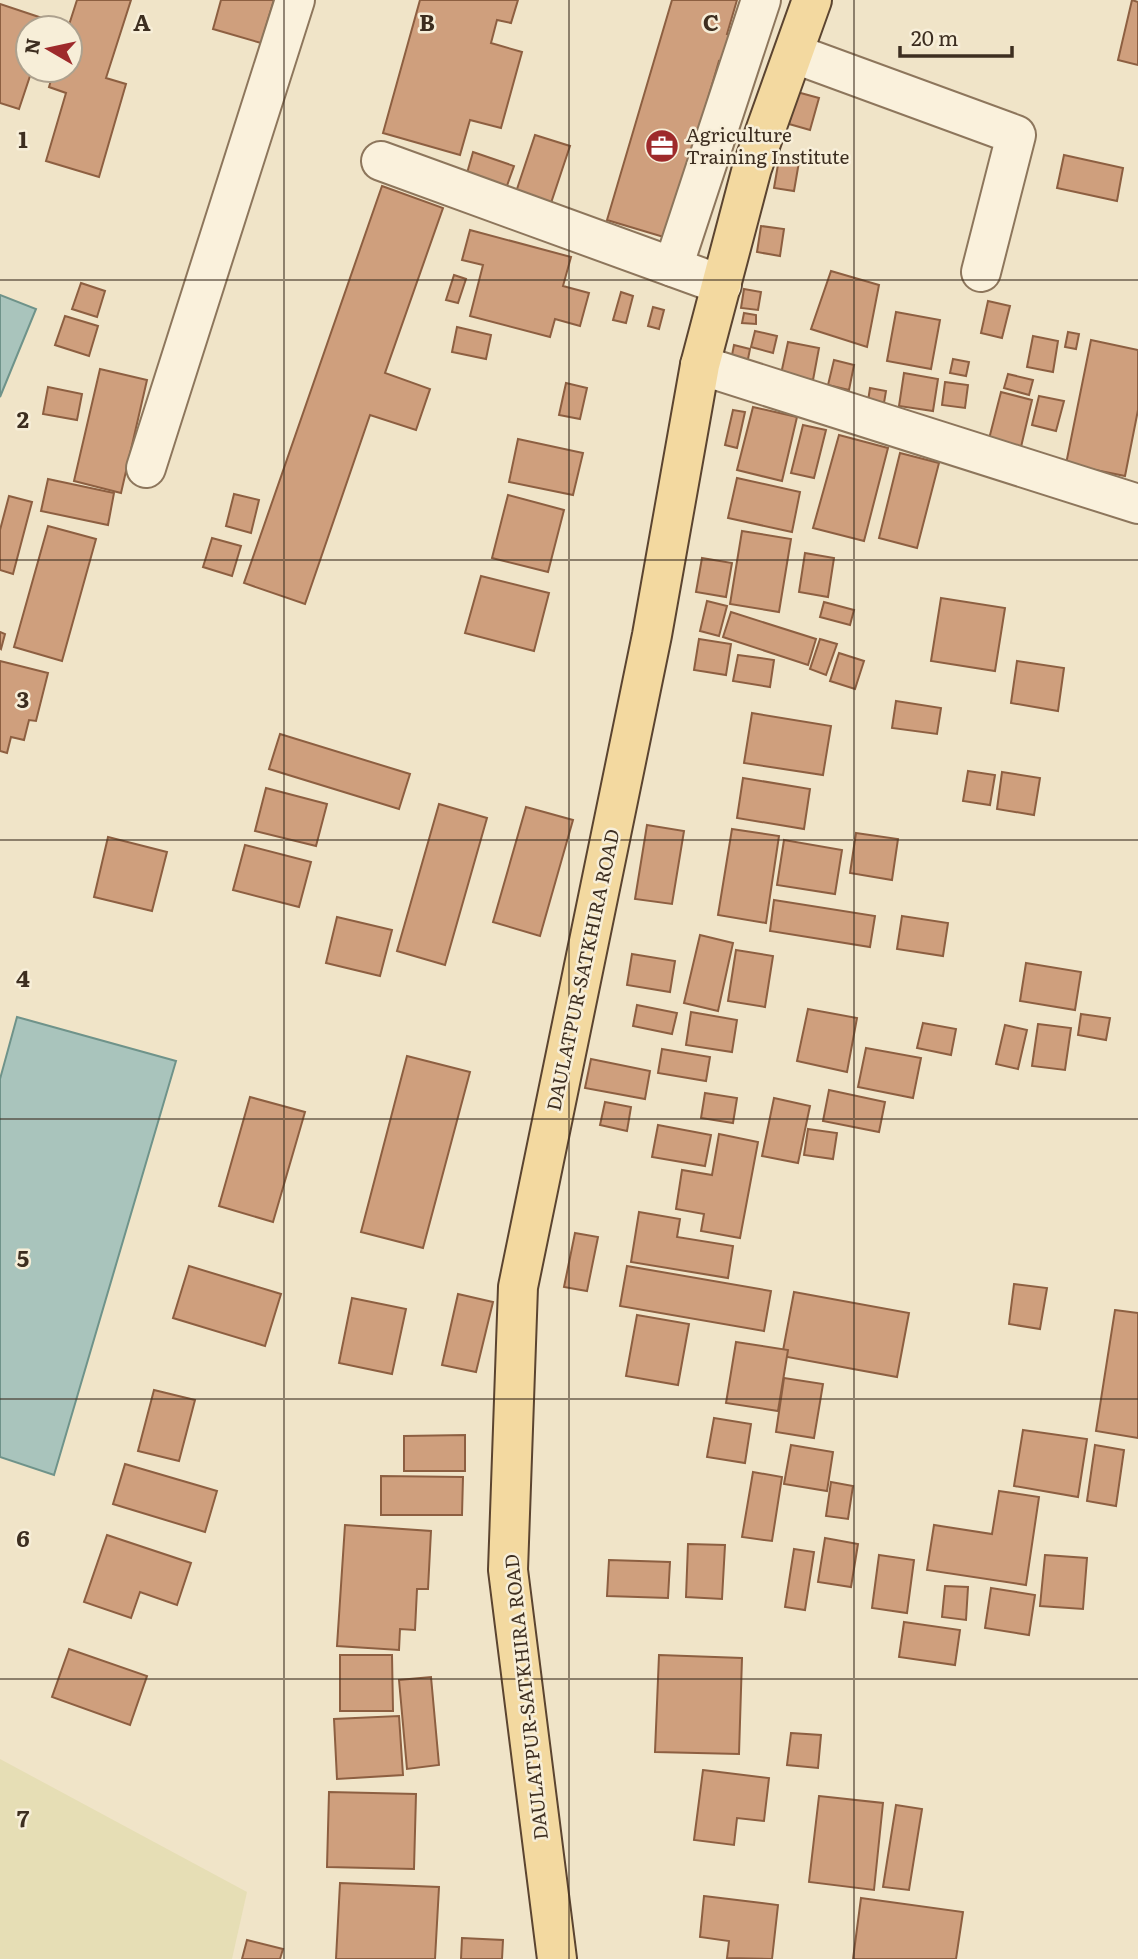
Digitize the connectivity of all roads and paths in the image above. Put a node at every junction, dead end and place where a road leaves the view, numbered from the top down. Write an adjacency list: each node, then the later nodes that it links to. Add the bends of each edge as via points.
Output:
1 (295, 0): 10 (street)
2 (761, 0): 6 (street)
3 (813, 0): 4 (main road, DAULATPUR-SATKHIRA ROAD)
4 (795, 54): 7 (street, via 1016,135); 8 (main road, DAULATPUR-SATKHIRA ROAD, via 752,168)
5 (381, 161): 6 (street)
6 (673, 267): 8 (street)
7 (981, 272)
8 (722, 285): 9 (main road, DAULATPUR-SATKHIRA ROAD)
9 (700, 365): 11 (street); 12 (main road, DAULATPUR-SATKHIRA ROAD, via 652,635 518,1287 508,1570)
10 (146, 468)
11 (1138, 504)
12 (557, 1959)

